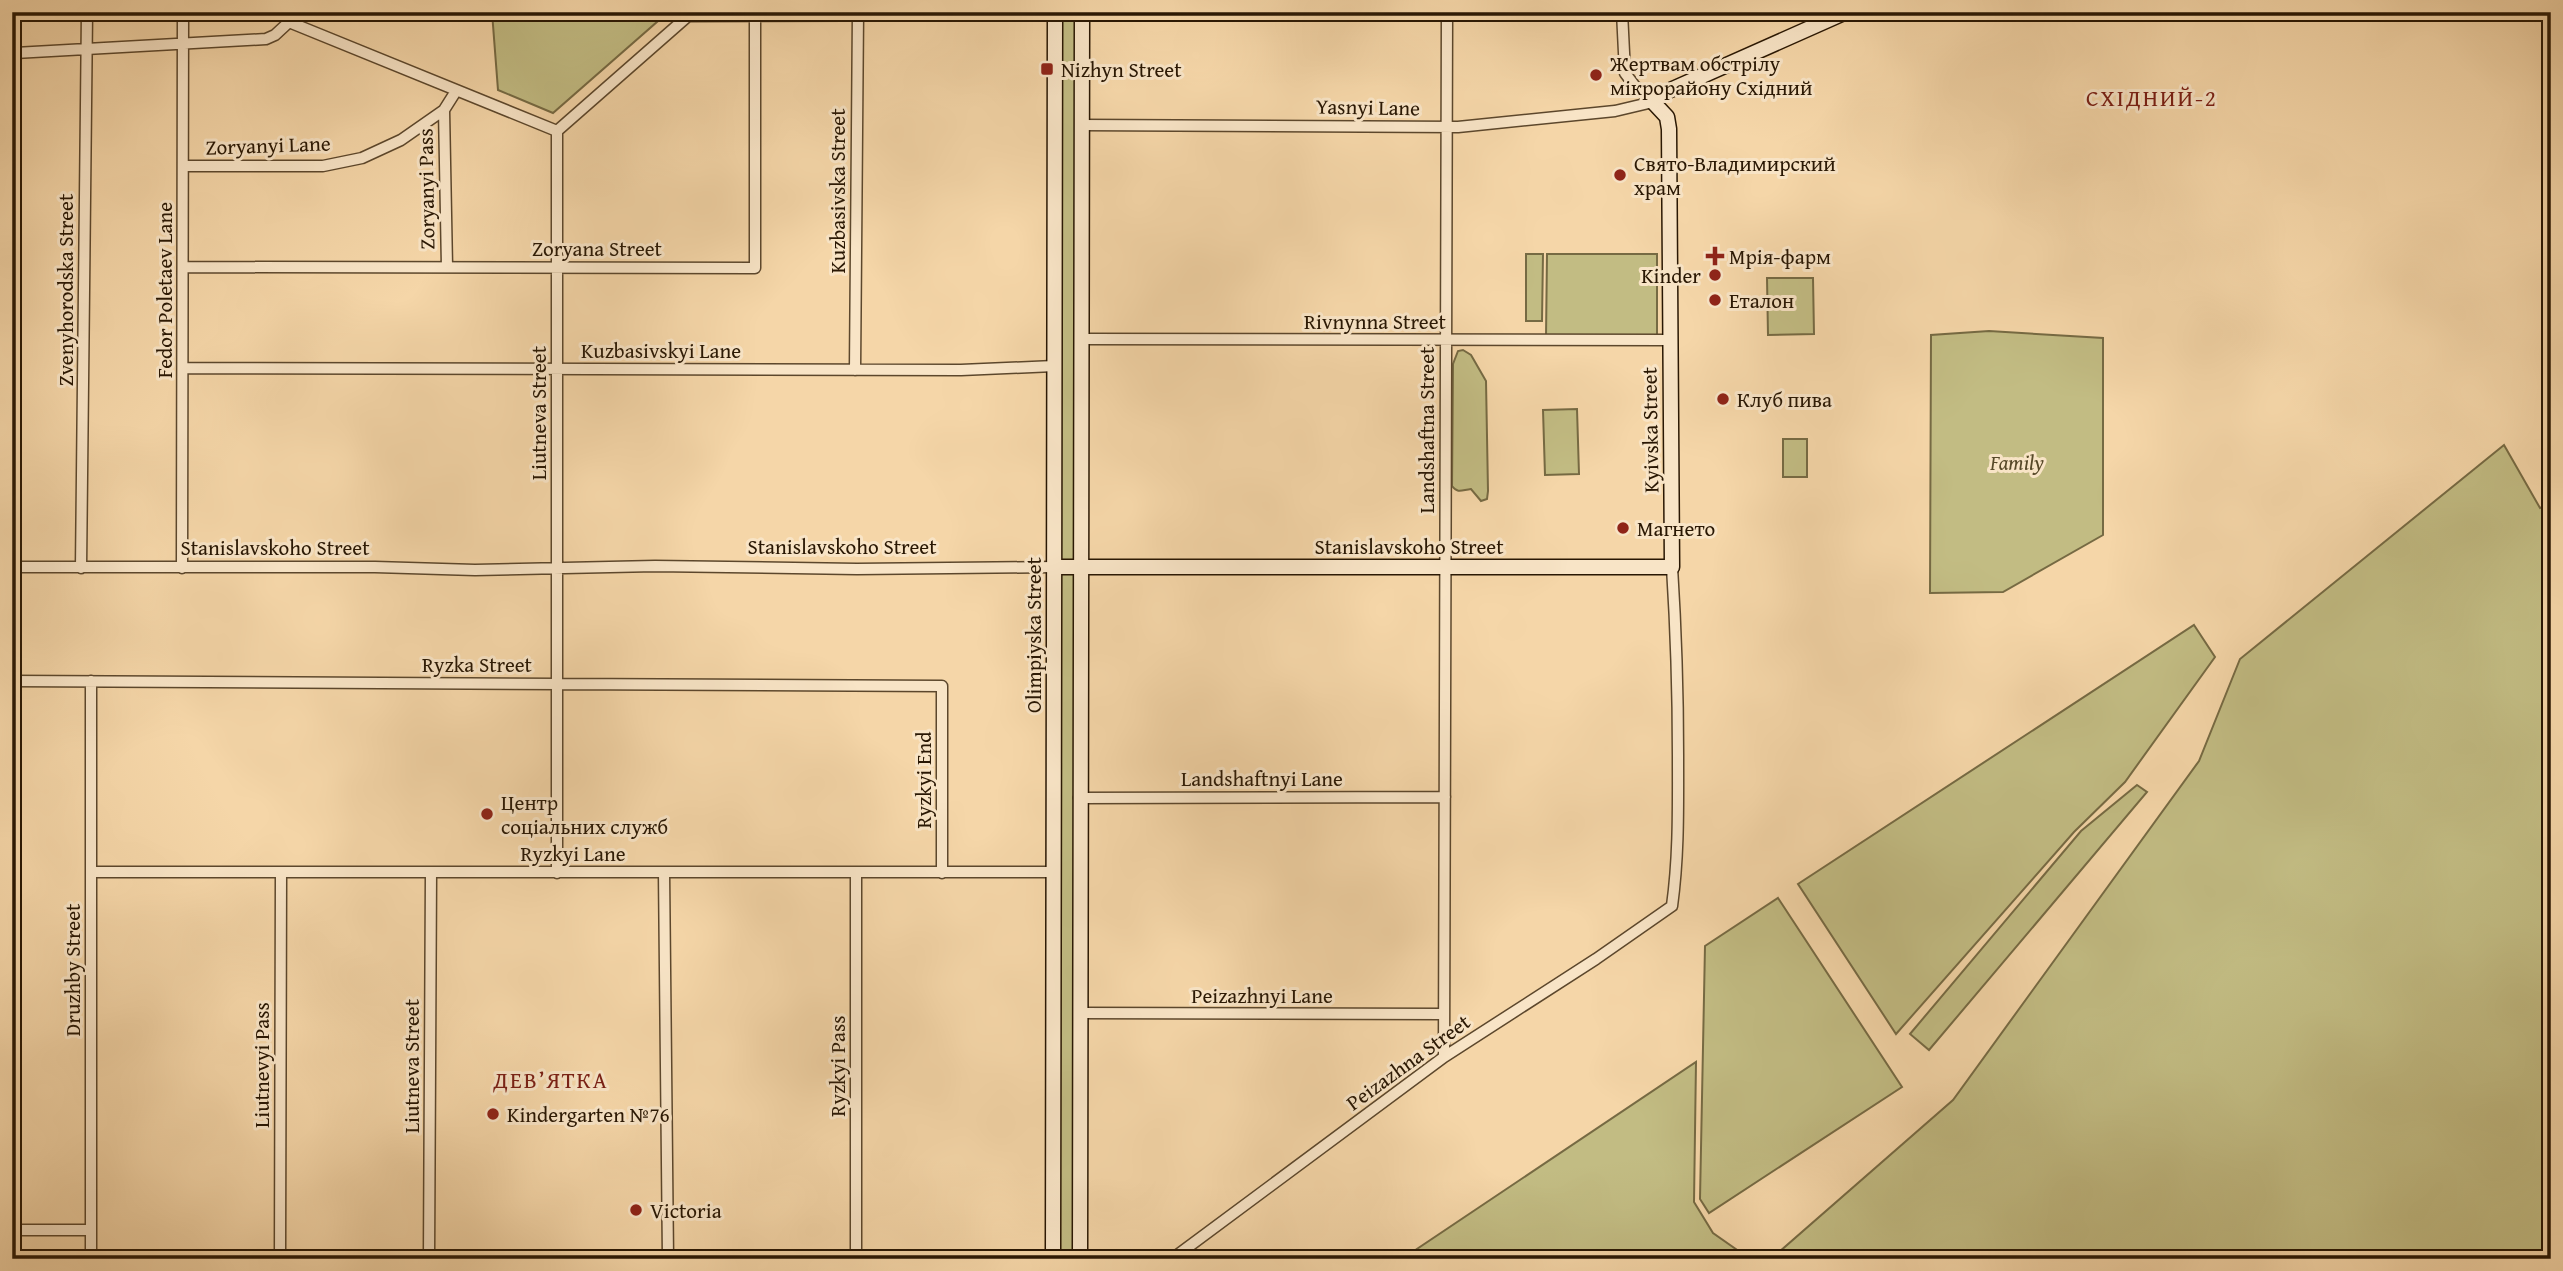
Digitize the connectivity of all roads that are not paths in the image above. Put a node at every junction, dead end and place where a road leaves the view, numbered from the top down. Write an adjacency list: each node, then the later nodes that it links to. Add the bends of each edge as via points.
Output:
1 (87, 12): 13 (street, Zvenyhorodska Street)
2 (183, 12): 12 (street, Fedor Poletaev Lane)
3 (1447, 12): 19 (street, Landshaftna Street)
4 (1622, 12): 16 (street, Kyivska Street, via 1625,72)
5 (1846, 12): 16 (main road)
6 (687, 14): 7 (street); 20 (street)
7 (755, 14): 8 (street); 24 (street, Zoryana Street, via 755,268)
8 (858, 14): 9 (street); 31 (street, Kuzbasivska Street)
9 (1055, 14): 10 (main road); 28 (main road, Olimpiyska Street)
10 (1082, 14): 18 (main road)
11 (289, 17): 12 (street, via 271,38); 15 (street)
12 (183, 44): 13 (street); 21 (street, Fedor Poletaev Lane)
13 (86, 50): 14 (street); 36 (street, Zvenyhorodska Street)
14 (15, 52)
15 (456, 91): 17 (street, Zoryanyi Lane); 20 (street)
16 (1653, 102): 19 (street, Yasnyi Lane, via 1615,111); 27 (main road, Kyivska Street, via 1668,122)
17 (444, 110): 21 (street, Zoryanyi Lane, via 401,140 362,158 324,166); 23 (street, Zoryanyi Pass)
18 (1081, 125): 19 (street, Yasnyi Lane); 25 (main road)
19 (1446, 127): 26 (street, Landshaftna Street)
20 (556, 131): 24 (street, Liutneva Street)
21 (183, 166): 22 (street, Fedor Poletaev Lane)
22 (183, 267): 23 (street, Zoryana Street); 29 (street, Fedor Poletaev Lane)
23 (447, 267): 24 (street, Zoryana Street)
24 (557, 267): 30 (street, Liutneva Street)
25 (1080, 339): 26 (street, Rivnynna Street); 33 (main road)
26 (1444, 340): 27 (street, Rivnynna Street); 38 (street, Landshaftna Street)
27 (1670, 340): 34 (main road, Kyivska Street)
28 (1055, 366): 31 (street, Kuzbasivskyi Lane); 32 (main road, Olimpiyska Street)
29 (183, 368): 30 (street, Kuzbasivskyi Lane); 37 (street, Fedor Poletaev Lane)
30 (557, 369): 31 (street, Kuzbasivskyi Lane); 39 (street, Liutneva Street)
31 (855, 370)
32 (1054, 567): 33 (main road, Stanislavskoho Street); 39 (street, Stanislavskoho Street); 49 (main road, Olimpiyska Street)
33 (1080, 567): 38 (main road, Stanislavskoho Street); 45 (main road)
34 (1672, 567): 38 (main road, Stanislavskoho Street); 54 (street, Kyivska Street, via 1678,861)
35 (12, 568): 36 (street, Stanislavskoho Street)
36 (81, 568): 37 (street, Stanislavskoho Street)
37 (182, 568): 39 (street, Stanislavskoho Street)
38 (1446, 568): 44 (street, Landshaftna Street)
39 (557, 569): 42 (street, Liutneva Street)
40 (12, 681): 41 (street, Ryzka Street)
41 (91, 681): 42 (street, Ryzka Street); 46 (street, Druzhby Street)
42 (557, 684): 43 (street, Ryzka Street); 50 (street, Liutneva Street)
43 (942, 687): 53 (street, Ryzkyi End)
44 (1445, 797): 45 (street, Landshaftnyi Lane); 56 (street, Landshaftna Street)
45 (1079, 798): 55 (main road)
46 (91, 872): 47 (street, Ryzkyi Lane); 59 (street, Druzhby Street)
47 (281, 872): 48 (street, Ryzkyi Lane); 61 (street, Liutnevyi Pass)
48 (431, 872): 50 (street, Ryzkyi Lane); 62 (street, Liutneva Street)
49 (1055, 872): 53 (street, Ryzkyi Lane); 65 (main road, Olimpiyska Street)
50 (558, 873): 51 (street, Ryzkyi Lane)
51 (664, 873): 52 (street, Ryzkyi Lane); 63 (street)
52 (856, 873): 53 (street, Ryzkyi Lane); 64 (street, Ryzkyi Pass)
53 (942, 873)
54 (1672, 906): 57 (street, Peizazhna Street)
55 (1080, 1013): 56 (street, Peizazhnyi Lane); 66 (main road)
56 (1444, 1014): 57 (street, Landshaftna Street)
57 (1444, 1057): 67 (street, Peizazhna Street)
58 (12, 1230): 59 (street)
59 (90, 1230): 60 (street, Druzhby Street)
60 (91, 1259)
61 (281, 1259)
62 (429, 1259)
63 (668, 1259)
64 (856, 1259)
65 (1053, 1259)
66 (1080, 1259)
67 (1172, 1259)

